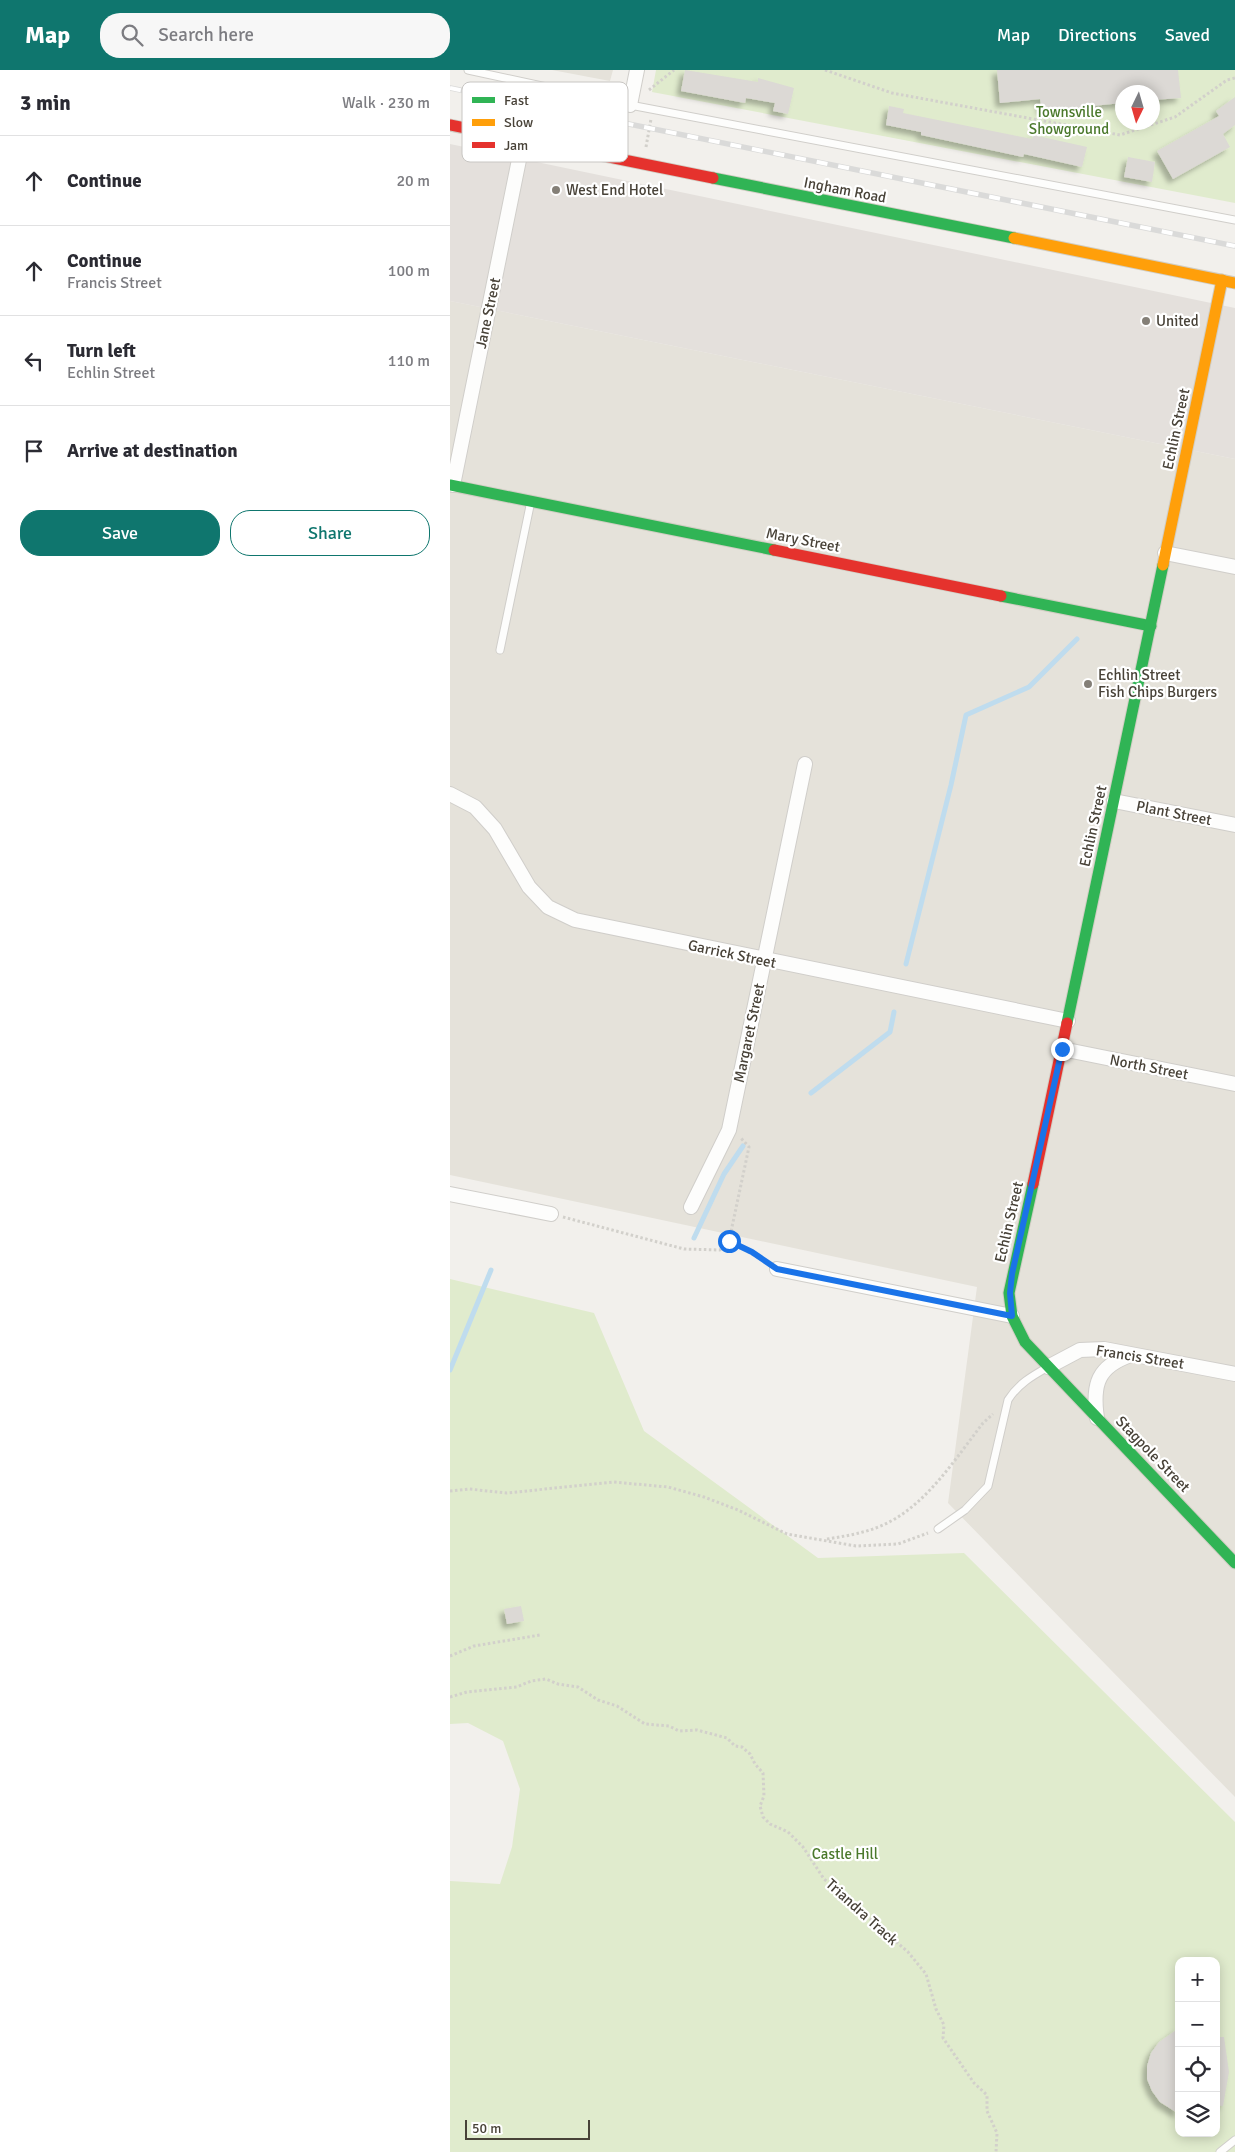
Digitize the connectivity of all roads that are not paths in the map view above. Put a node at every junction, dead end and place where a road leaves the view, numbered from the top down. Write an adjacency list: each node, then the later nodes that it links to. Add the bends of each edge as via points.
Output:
1 (468, 70): 3 (lane)
2 (637, 70): 4 (street)
3 (524, 82)
4 (630, 105): 7 (lane)
5 (628, 161): 8 (street, Ingham Road)
6 (518, 162): 10 (street, Jane Street)
7 (1235, 220)
8 (1222, 280): 9 (street, Ingham Road); 12 (street, Echlin Street)
9 (1235, 282)
10 (451, 485): 11 (street, Mary Street)
11 (531, 501): 14 (street, Mary Street); 15 (lane)
12 (1165, 553): 13 (street); 14 (street, Echlin Street)
13 (1235, 567)
14 (1151, 626): 18 (street, Echlin Street)
15 (500, 650)
16 (805, 764): 20 (street, Margaret Street)
17 (450, 794): 20 (street, Garrick Street, via 475,807 495,829 529,887 548,908 575,920 606,928)
18 (1114, 801): 19 (street, Plant Street); 21 (street, Echlin Street)
19 (1235, 825)
20 (764, 960): 21 (street, Garrick Street); 25 (street, Margaret Street, via 728,1130)
21 (1068, 1021): 22 (street, Echlin Street)
22 (1062, 1049): 23 (street, North Street); 28 (street, Echlin Street, via 1012,1274)
23 (1235, 1084)
24 (450, 1194): 26 (street)
25 (691, 1208)
26 (551, 1214)
27 (777, 1269): 28 (street)
28 (1012, 1316): 30 (street, Echlin Street, via 1026,1342)
29 (1134, 1354): 30 (street, Francis Street, via 1104,1349 1080,1350); 31 (street, Francis Street); 32 (street, via 1115,1360 1102,1374 1094,1400)
30 (1048, 1367): 32 (street, Stagpole Street); 33 (lane, via 1026,1380 1008,1400 988,1486 965,1510)
31 (1235, 1374)
32 (1097, 1418): 34 (street, Stagpole Street)
33 (938, 1529)
34 (1235, 1563)
35 (1235, 2140): 36 (lane)
36 (1220, 2152)

